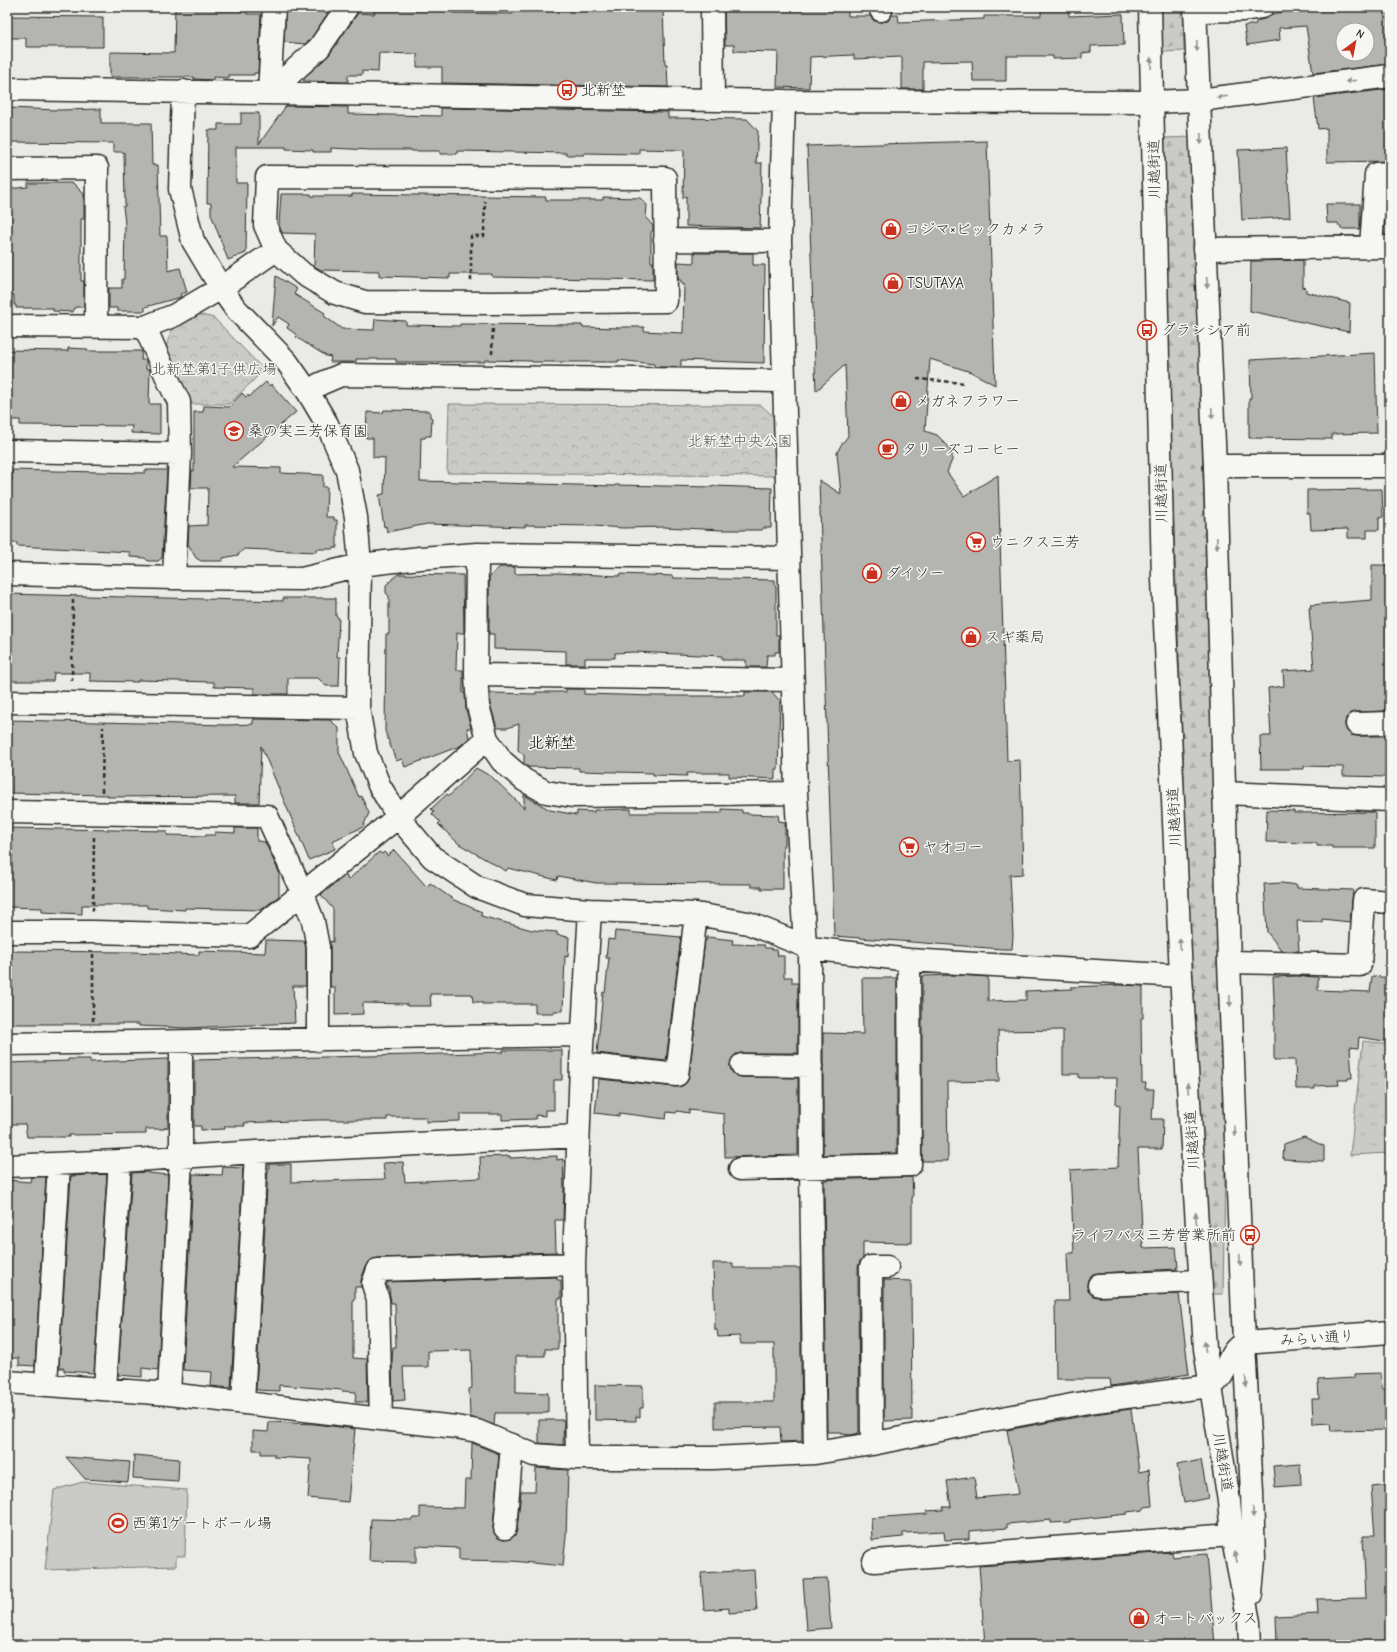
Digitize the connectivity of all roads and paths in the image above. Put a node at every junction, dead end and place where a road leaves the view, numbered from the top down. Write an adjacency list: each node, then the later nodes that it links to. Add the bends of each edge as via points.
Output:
1 (274, 7): 10 (main road)
2 (347, 7): 10 (main road, via 319,48)
3 (712, 7): 11 (main road)
4 (1150, 7): 14 (main road, 川越街道, one-way to 4)
5 (1262, 7): 6 (main road, via 1242,10)
6 (1195, 9): 12 (main road, 川越街道, one-way to 12)
7 (1390, 76): 12 (main road, one-way to 12)
8 (7, 88): 9 (main road)
9 (183, 91): 10 (main road); 23 (main road, via 180,189 193,241)
10 (269, 93): 11 (main road)
11 (713, 100): 13 (main road)
12 (1199, 100): 14 (main road); 21 (main road, 川越街道, one-way to 21)
13 (784, 101): 14 (main road); 19 (main road)
14 (1152, 102): 67 (main road, 川越街道, one-way to 14, via 1163,578)
15 (7, 169): 27 (main road, via 97,168)
16 (1390, 173): 20 (main road, via 1376,174)
17 (485, 178): 18 (main road, via 665,178); 22 (main road, via 267,177 265,225); 24 (path, via 484,236 471,236)
18 (666, 240): 19 (main road); 25 (main road, via 666,301)
19 (780, 242): 31 (main road)
20 (1381, 247): 21 (main road)
21 (1205, 249): 36 (main road, 川越街道, one-way to 36)
22 (276, 250): 23 (main road); 24 (main road, via 304,274 335,293 365,302)
23 (221, 288): 28 (main road, via 175,315); 33 (main road, via 235,308 287,362)
24 (471, 303): 25 (main road)
25 (493, 303): 29 (path)
26 (7, 326): 27 (main road)
27 (96, 326): 28 (main road)
28 (145, 327): 35 (main road, via 179,402)
29 (491, 378): 31 (main road); 33 (main road, via 341,375)
30 (917, 379): 32 (path)
31 (784, 381): 39 (main road)
32 (965, 383)
33 (308, 392): 40 (main road, via 327,424 346,470 356,517)
34 (7, 452): 35 (main road)
35 (180, 454): 43 (main road)
36 (1215, 466): 37 (main road); 54 (main road, 川越街道, one-way to 54)
37 (1390, 466)
38 (477, 554): 39 (main road); 40 (main road); 44 (main road)
39 (789, 558): 45 (main road)
40 (360, 565): 43 (main road, via 302,579); 49 (main road)
41 (7, 574): 42 (main road)
42 (73, 575): 43 (main road); 47 (path)
43 (174, 578)
44 (476, 675): 45 (main road); 52 (main road, via 478,706)
45 (792, 680): 53 (main road)
46 (7, 702): 47 (main road)
47 (72, 703): 48 (main road)
48 (103, 704): 49 (main road); 57 (path)
49 (358, 708): 58 (main road, via 366,753 379,785)
50 (1390, 723): 51 (main road)
51 (1356, 724)
52 (487, 739): 53 (main road, via 502,762 524,780 546,792 572,796); 58 (main road)
53 (796, 793): 64 (main road)
54 (1224, 793): 55 (main road); 66 (main road, 川越街道)
55 (1390, 800)
56 (7, 812): 57 (main road)
57 (102, 814): 59 (main road, via 267,816)
58 (398, 817): 59 (main road); 61 (main road, via 432,857 477,887 525,904)
59 (302, 892): 63 (main road, via 249,936); 69 (main road, via 313,921 318,947)
60 (1390, 902): 66 (main road, via 1364,900 1360,965)
61 (590, 910): 62 (main road); 68 (main road)
62 (696, 914): 64 (main road, via 748,923); 72 (main road, via 677,1075)
63 (7, 932)
64 (808, 947): 65 (main road); 74 (main road)
65 (909, 960): 67 (main road); 81 (main road, via 910,1166)
66 (1229, 962): 88 (main road, 川越街道, one-way to 88)
67 (1181, 976): 85 (main road, 川越街道, one-way to 67)
68 (583, 1035): 69 (main road); 72 (main road)
69 (318, 1040): 70 (main road)
70 (181, 1043): 71 (main road); 77 (main road)
71 (7, 1044)
72 (581, 1064): 75 (main road)
73 (742, 1065): 74 (main road)
74 (811, 1066): 81 (main road)
75 (578, 1136): 76 (main road); 83 (main road)
76 (256, 1152): 77 (main road); 94 (main road)
77 (181, 1157): 78 (main road); 93 (main road)
78 (120, 1161): 79 (main road); 92 (main road)
79 (59, 1164): 80 (main road); 90 (main road)
80 (7, 1166)
81 (811, 1168): 82 (main road); 98 (main road)
82 (740, 1169)
83 (574, 1264): 95 (main road, via 378,1270 372,1284 378,1300); 99 (main road)
84 (887, 1267): 96 (main road, via 871,1267)
85 (1200, 1281): 86 (main road); 91 (main road, 川越街道, one-way to 85)
86 (1099, 1285)
87 (1390, 1332): 88 (main road, みらい通り)
88 (1244, 1343): 91 (main road, via 1232,1352 1223,1376); 103 (main road, 川越街道, one-way to 103, via 1254,1559)
89 (7, 1382): 90 (main road)
90 (46, 1384): 92 (main road)
91 (1210, 1386): 96 (main road, via 1088,1402); 101 (main road, 川越街道)
92 (105, 1389): 93 (main road)
93 (169, 1394): 94 (main road)
94 (243, 1403): 95 (main road)
95 (381, 1419): 97 (main road, via 463,1428)
96 (872, 1444): 98 (main road)
97 (512, 1445): 99 (main road, via 534,1455); 100 (main road)
98 (815, 1453): 99 (main road, via 713,1458)
99 (577, 1458)
100 (505, 1528)
101 (1232, 1535): 102 (main road); 103 (main road, 川越街道, one-way to 101)
102 (874, 1561)
103 (1249, 1622): 104 (main road, 川越街道)
104 (1250, 1645)

